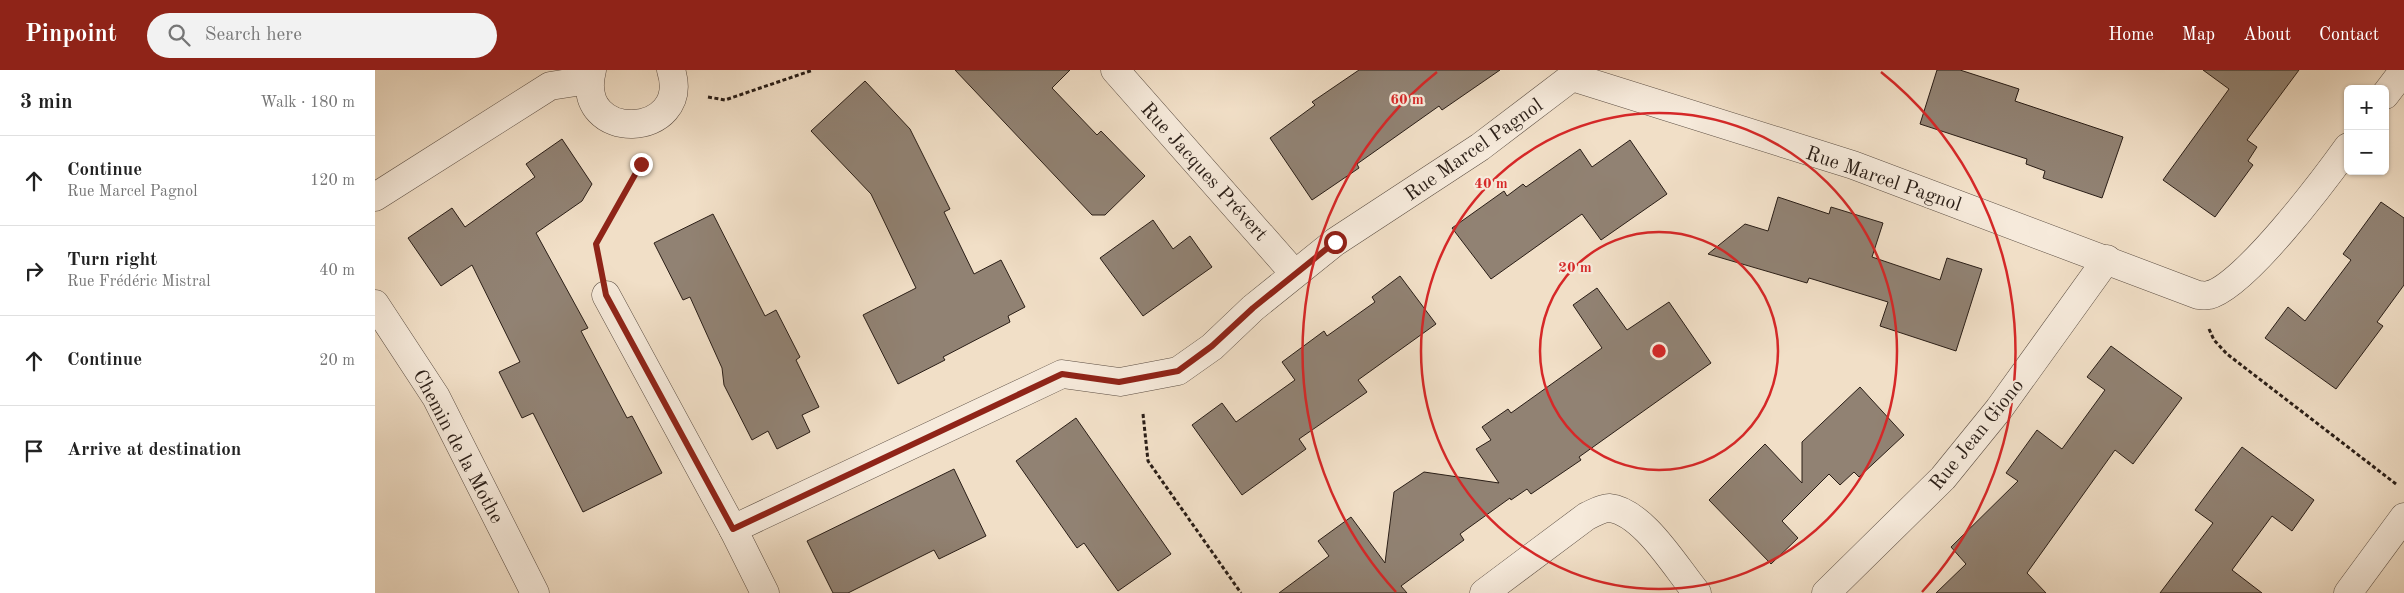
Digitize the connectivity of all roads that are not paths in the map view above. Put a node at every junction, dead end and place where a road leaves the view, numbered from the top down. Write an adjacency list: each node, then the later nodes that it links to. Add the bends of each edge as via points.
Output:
1 (1115, 70): 10 (street, Rue Jacques Prévert)
2 (2404, 70): 6 (street)
3 (1573, 74): 9 (street, Rue Marcel Pagnol, via 1853,165); 10 (street, Rue Marcel Pagnol, via 1480,147)
4 (591, 75): 5 (street, via 590,93 595,104 613,122 625,125 651,121 661,113 669,103); 8 (street, via 550,86)
5 (672, 80)
6 (2389, 91)
7 (2344, 153): 9 (street, Rue Marcel Pagnol, via 2253,264 2210,295 2198,295)
8 (375, 197)
9 (2107, 259): 19 (street, Rue Jean Giono, via 1999,409 1943,478)
10 (1294, 272): 14 (street, Rue Marcel Pagnol, via 1212,346 1178,371 1119,382 1062,374)
11 (606, 295): 14 (street)
12 (375, 304): 15 (street, Chemin de la Mothe, via 436,396)
13 (2404, 517): 20 (street)
14 (733, 529): 16 (street)
15 (535, 593)
16 (765, 593)
17 (1483, 593): 18 (street, via 1587,516 1607,508 1623,512 1642,524)
18 (1697, 593)
19 (1826, 593)
20 (2348, 593)

